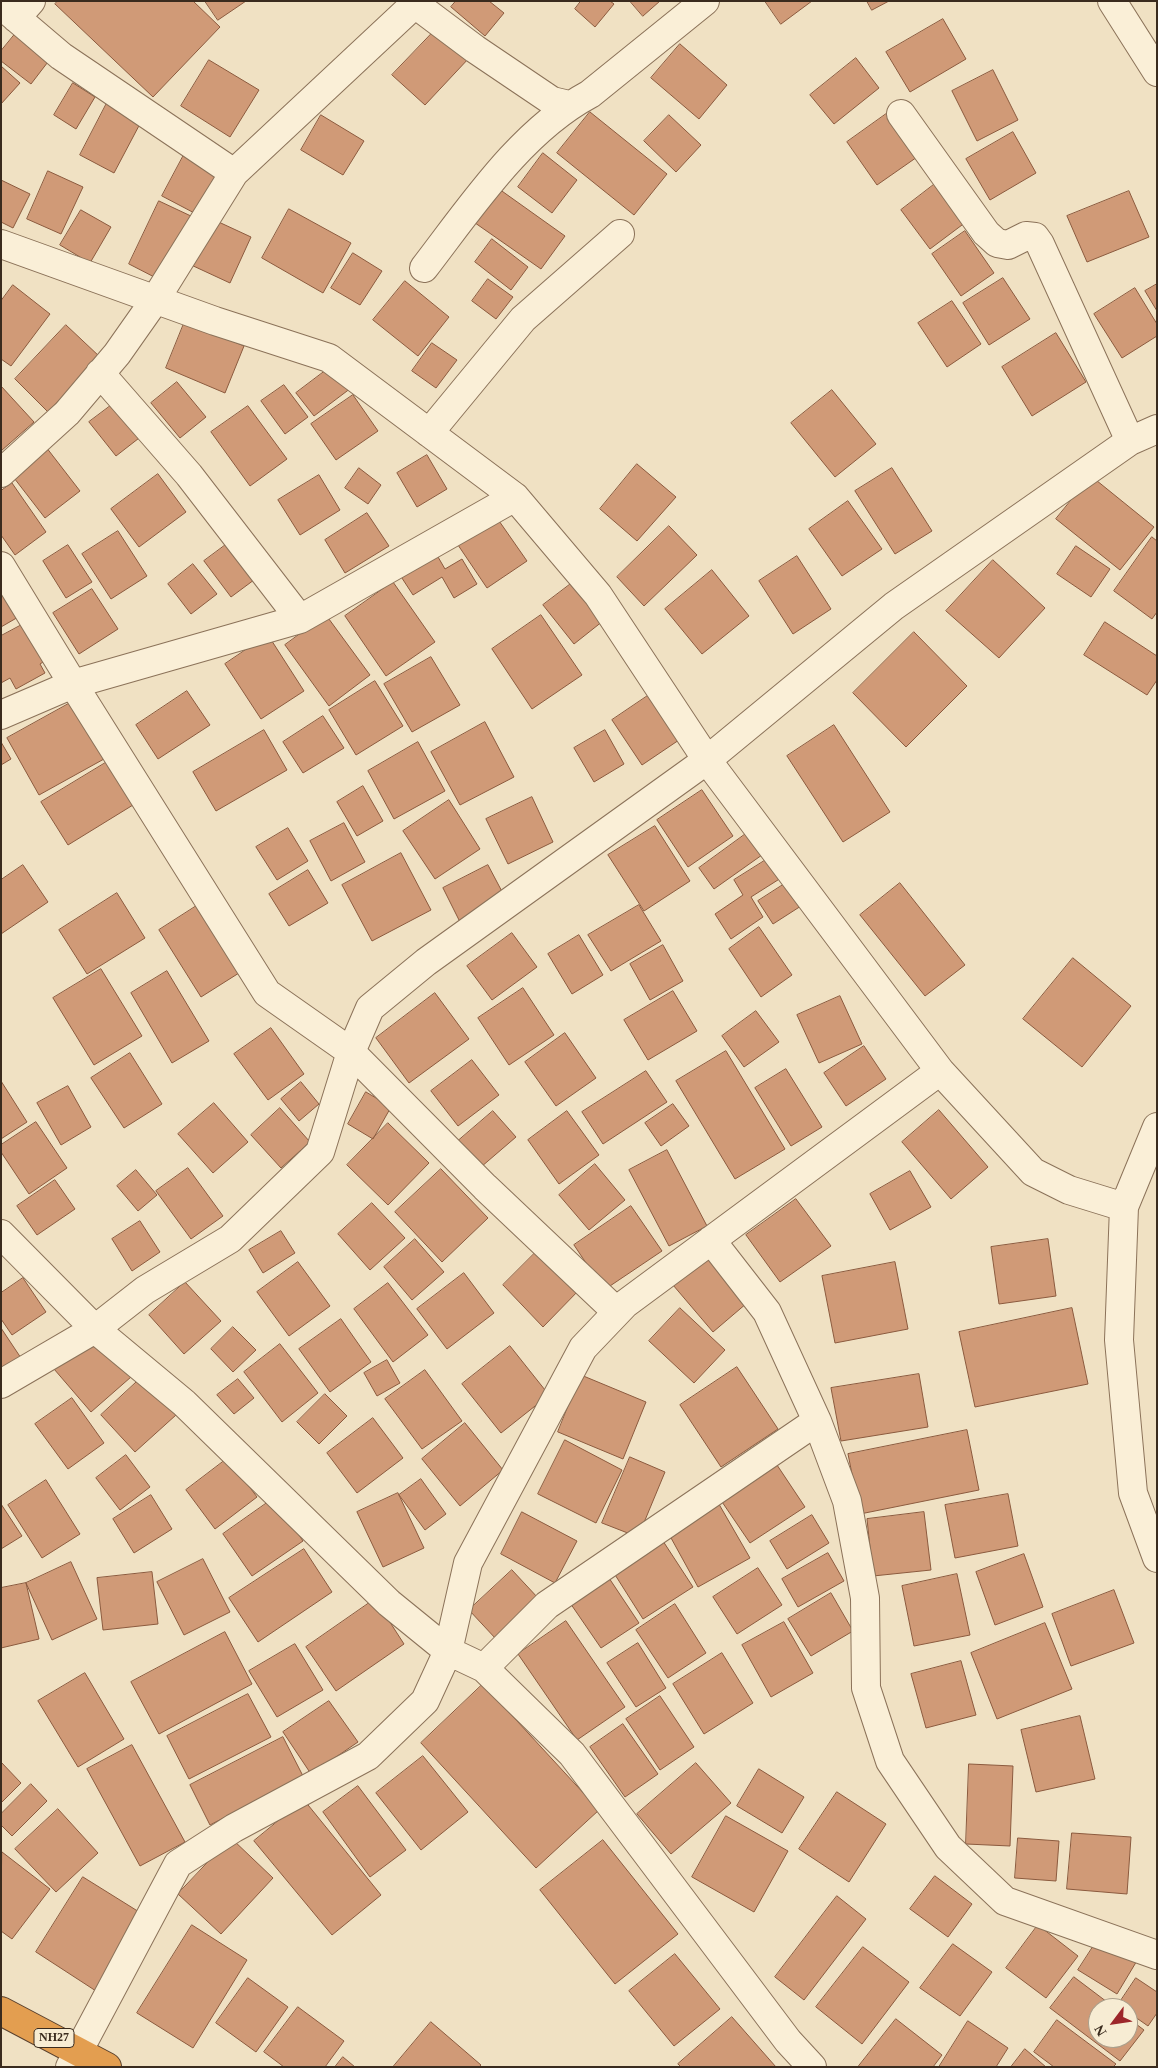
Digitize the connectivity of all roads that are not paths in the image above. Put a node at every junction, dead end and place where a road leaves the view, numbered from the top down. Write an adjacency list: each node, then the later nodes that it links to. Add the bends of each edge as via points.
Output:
1 (705, 1): 6 (street, via 590,94)
2 (1112, 1): 5 (street)
3 (416, 3): 6 (street, via 475,49 552,101); 8 (street)
4 (16, 8): 8 (street, via 61,56)
5 (1157, 72)
6 (569, 105): 11 (street, via 506,162)
7 (901, 114): 16 (street, via 996,243 1008,246 1026,236 1035,237 1040,244)
8 (234, 173): 12 (street)
9 (620, 234): 15 (street, via 523,319)
10 (1, 244): 12 (street)
11 (424, 268)
12 (156, 300): 13 (street); 15 (street, via 329,358)
13 (100, 373): 17 (street, via 67,414); 20 (street, via 189,475)
14 (1157, 429): 16 (street)
15 (429, 433): 18 (street)
16 (1130, 442): 23 (street, via 894,606)
17 (1, 472)
18 (515, 498): 20 (street); 23 (street, via 598,595)
19 (1, 566): 21 (street)
20 (300, 619): 21 (street)
21 (73, 684): 22 (street); 24 (street, via 267,993)
22 (1, 715)
23 (707, 760): 24 (street, via 426,962 370,1008); 25 (street)
24 (351, 1052): 30 (street, via 485,1188); 31 (street, via 320,1152 230,1239 145,1290)
25 (940, 1071): 27 (street, via 1033,1172 1069,1190); 29 (street)
26 (1157, 1127): 27 (street)
27 (1124, 1207): 34 (street, via 1119,1340 1133,1493)
28 (1, 1234): 31 (street)
29 (711, 1240): 30 (street); 33 (street, via 767,1312)
30 (616, 1312): 35 (street, via 583,1348 468,1563)
31 (95, 1329): 32 (street); 35 (street, via 184,1403 389,1603)
32 (1, 1384)
33 (817, 1421): 36 (street, via 547,1605); 37 (street, via 847,1501 865,1598 866,1688 890,1761 948,1847 1005,1901)
34 (1157, 1558)
35 (448, 1651): 36 (street); 39 (street, via 425,1701 368,1756 234,1828 178,1864)
36 (484, 1668): 41 (street, via 572,1754 788,2040)
37 (1157, 1955)
38 (1, 2011): 39 (highway, NH27)
39 (74, 2059): 40 (highway, NH27)
40 (107, 2067)
41 (812, 2067)

